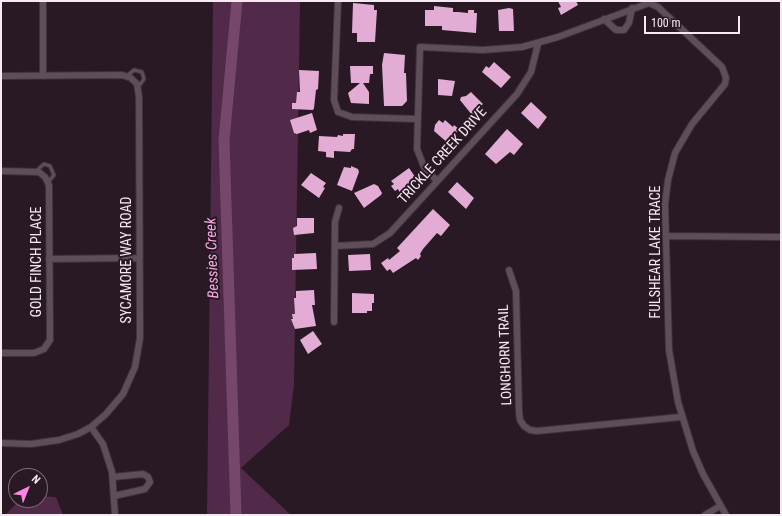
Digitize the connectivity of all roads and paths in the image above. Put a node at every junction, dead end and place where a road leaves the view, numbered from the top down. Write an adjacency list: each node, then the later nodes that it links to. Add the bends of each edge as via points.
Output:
1 (43, 1): 7 (street)
2 (338, 1): 10 (street, via 334,100 338,112 352,117)
3 (632, 8): 4 (street); 4 (street, via 624,30 616,30); 16 (street, FULSHEAR LAKE TRACE, via 645,3 653,4 722,67 726,78 721,91 692,124 675,153 666,191)
4 (604, 19): 5 (street)
5 (538, 44): 10 (street, via 483,50 420,47); 13 (street, TRICKLE CREEK DRIVE, via 534,64 523,86)
6 (1, 76): 7 (street)
7 (43, 76): 8 (street)
8 (127, 76): 9 (street); 9 (lane, via 134,70 142,72 144,78)
9 (138, 88): 19 (street, SYCAMORE WAY ROAD)
10 (417, 119): 13 (street, via 419,154 424,167)
11 (1, 171): 12 (street)
12 (34, 172): 14 (street, via 46,177); 14 (lane, via 44,164 50,166 54,175)
13 (437, 181): 18 (street, TRICKLE CREEK DRIVE, via 379,242)
14 (48, 182): 20 (street, GOLD FINCH PLACE)
15 (339, 208): 18 (street, via 335,222)
16 (666, 236): 17 (street); 24 (street, FULSHEAR LAKE TRACE, via 669,350)
17 (781, 237)
18 (335, 246): 22 (street)
19 (139, 258): 20 (street); 25 (street, SYCAMORE WAY ROAD, via 140,338 135,367 123,394)
20 (50, 259): 23 (street, GOLD FINCH PLACE, via 50,340 44,349 34,353)
21 (509, 270): 24 (street, LONGHORN TRAIL, via 516,290 519,412 524,426 537,431)
22 (334, 322)
23 (1, 353)
24 (681, 417): 29 (street, FULSHEAR LAKE TRACE, via 703,474)
25 (91, 427): 26 (street, SYCAMORE WAY ROAD, via 59,440 31,444); 27 (street, via 103,444)
26 (1, 443)
27 (113, 477): 28 (street); 28 (street, via 143,474 150,482 145,490)
28 (114, 496): 30 (street)
29 (720, 506): 31 (street); 32 (street, FULSHEAR LAKE TRACE)
30 (115, 515)
31 (705, 515)
32 (726, 515)

